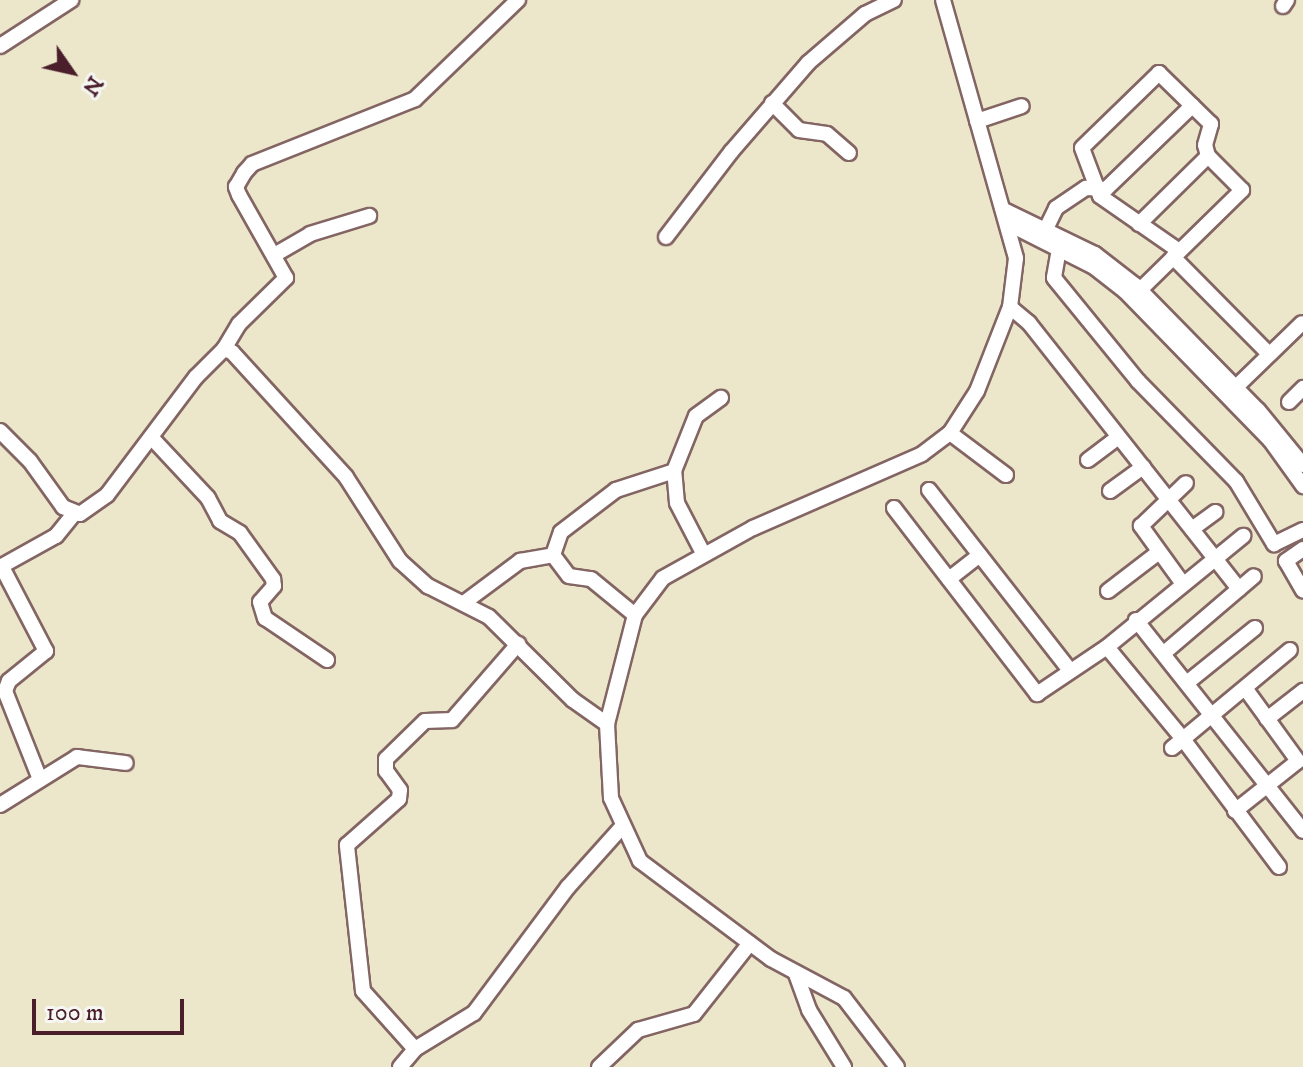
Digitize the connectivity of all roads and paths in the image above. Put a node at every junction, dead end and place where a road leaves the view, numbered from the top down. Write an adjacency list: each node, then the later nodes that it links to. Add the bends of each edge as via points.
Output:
1 (71, 0): 5 (street)
2 (518, 0): 19 (street, via 415,99 252,164 236,187)
3 (894, 0): 6 (street, via 846,29)
4 (943, 0): 9 (street)
5 (0, 46)
6 (772, 103): 10 (street, via 799,130 827,134); 17 (street)
7 (1022, 106): 9 (street)
8 (1192, 106): 11 (street, via 1211,124 1205,145); 12 (street, via 1106,189); 12 (street, via 1159,73 1082,148)
9 (986, 117): 14 (street)
10 (849, 153)
11 (1208, 156): 15 (street); 20 (street, via 1242,190)
12 (1097, 189): 15 (street, via 1108,204); 16 (street, via 1086,188 1056,208)
13 (369, 216): 19 (street, via 325,228)
14 (1006, 216): 16 (street); 22 (street, via 1017,269)
15 (1139, 224): 20 (street)
16 (1043, 235): 18 (street); 21 (street, via 1105,261)
17 (666, 237)
18 (1059, 249): 40 (street, via 1125,291 1270,440); 48 (street, via 1054,278 1138,381 1236,481 1274,544)
19 (276, 254): 24 (street, via 286,273 284,283 239,324)
20 (1176, 254): 21 (street); 25 (street)
21 (1140, 290): 26 (street)
22 (1014, 309): 31 (street); 33 (street)
23 (1302, 323): 25 (street)
24 (224, 349): 32 (street); 63 (street, via 240,358 338,466 400,561 428,586)
25 (1269, 354): 26 (street)
26 (1235, 388): 34 (street)
27 (1303, 389): 29 (street)
28 (721, 398): 37 (street, via 696,416)
29 (1289, 402)
30 (0, 431): 46 (street)
31 (955, 436): 38 (street); 52 (street)
32 (151, 437): 46 (street, via 107,495); 71 (street, via 208,498 220,521 240,533 273,579 274,586 260,602 265,618)
33 (1118, 437): 35 (street); 36 (street)
34 (1301, 457)
35 (1088, 460)
36 (1143, 467): 42 (street); 43 (street)
37 (674, 471): 52 (street, via 677,503); 53 (street, via 616,490 561,532)
38 (1006, 475)
39 (1186, 483): 43 (street)
40 (1303, 486)
41 (929, 490): 54 (street)
42 (1110, 491)
43 (1168, 498): 47 (street); 51 (street, via 1141,526)
44 (894, 508): 58 (street)
45 (1215, 512): 47 (street)
46 (73, 515): 56 (street, via 56,536)
47 (1192, 529): 55 (street)
48 (1303, 530)
49 (1243, 536): 55 (street)
50 (1303, 549): 62 (street, via 1286,561)
51 (1159, 552): 59 (street); 61 (street)
52 (703, 553): 64 (street, via 663,578)
53 (553, 555): 63 (street, via 520,561); 64 (street, via 569,576 591,579)
54 (980, 555): 58 (street); 72 (street)
55 (1215, 559): 59 (street); 60 (street)
56 (1, 567): 83 (street, via 46,651 9,681 5,691)
57 (1254, 576): 60 (street)
58 (949, 579): 72 (street, via 1037,694)
59 (1183, 584): 65 (street)
60 (1239, 589): 70 (street)
61 (1108, 591)
62 (1303, 591)
63 (465, 602): 67 (street)
64 (635, 615): 78 (street)
65 (1136, 620): 68 (street); 70 (street)
66 (1255, 628): 73 (street)
67 (518, 644): 78 (street, via 580,706); 92 (street, via 452,720 423,723 386,759 399,799 347,845 363,991)
68 (1107, 647): 72 (street); 80 (street)
69 (1290, 650): 74 (street)
70 (1164, 653): 73 (street)
71 (327, 660)
72 (1069, 669)
73 (1188, 682): 76 (street)
74 (1245, 688): 76 (street); 77 (street)
75 (1303, 691): 77 (street)
76 (1213, 712): 80 (street); 84 (street)
77 (1267, 719): 81 (street)
78 (607, 724): 87 (street, via 606,761)
79 (1303, 741): 81 (street)
80 (1177, 744): 86 (street)
81 (1297, 760): 84 (street)
82 (126, 763): 83 (street, via 77,757)
83 (39, 777): 85 (street)
84 (1268, 786): 86 (street); 88 (street)
85 (0, 805)
86 (1235, 811): 89 (street)
87 (621, 828): 90 (street, via 652,872); 92 (street, via 568,887 474,1013)
88 (1303, 831)
89 (1279, 867)
90 (750, 943): 91 (street); 94 (street, via 694,1014 638,1030)
91 (801, 976): 95 (street, via 809,1010); 96 (street, via 825,986 860,1014)
92 (415, 1049): 93 (street)
93 (400, 1067)
94 (599, 1067)
95 (844, 1067)
96 (897, 1067)

